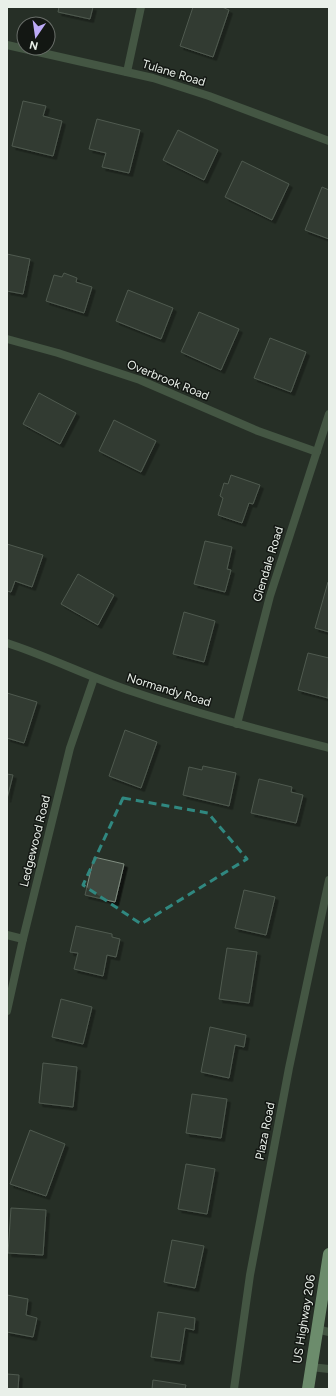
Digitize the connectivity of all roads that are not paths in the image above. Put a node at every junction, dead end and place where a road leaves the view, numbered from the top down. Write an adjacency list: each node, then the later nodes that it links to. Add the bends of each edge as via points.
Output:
1 (141, 7): 3 (street)
2 (7, 45): 3 (street, Tulane Road)
3 (127, 72): 4 (street, Tulane Road, via 208,96)
4 (329, 141)
5 (7, 339): 7 (street, Overbrook Road, via 140,380 258,431)
6 (329, 414): 7 (street, Glendale Road)
7 (317, 452): 10 (street, Glendale Road, via 270,596)
8 (7, 642): 9 (street, Normandy Road)
9 (94, 678): 10 (street, Normandy Road); 14 (street, Ledgewood Road, via 70,748)
10 (237, 724): 11 (street, Normandy Road)
11 (329, 748)
12 (329, 880): 21 (street, Plaza Road, via 288,1068 250,1275)
13 (7, 935): 14 (street)
14 (23, 939): 15 (street, Ledgewood Road)
15 (7, 1011)
16 (329, 1254): 17 (highway, US Highway 206)
17 (316, 1330): 18 (street); 19 (highway, US Highway 206)
18 (329, 1332)
19 (311, 1367): 20 (street); 22 (highway, US Highway 206)
20 (329, 1369)
21 (234, 1389)
22 (308, 1389)

